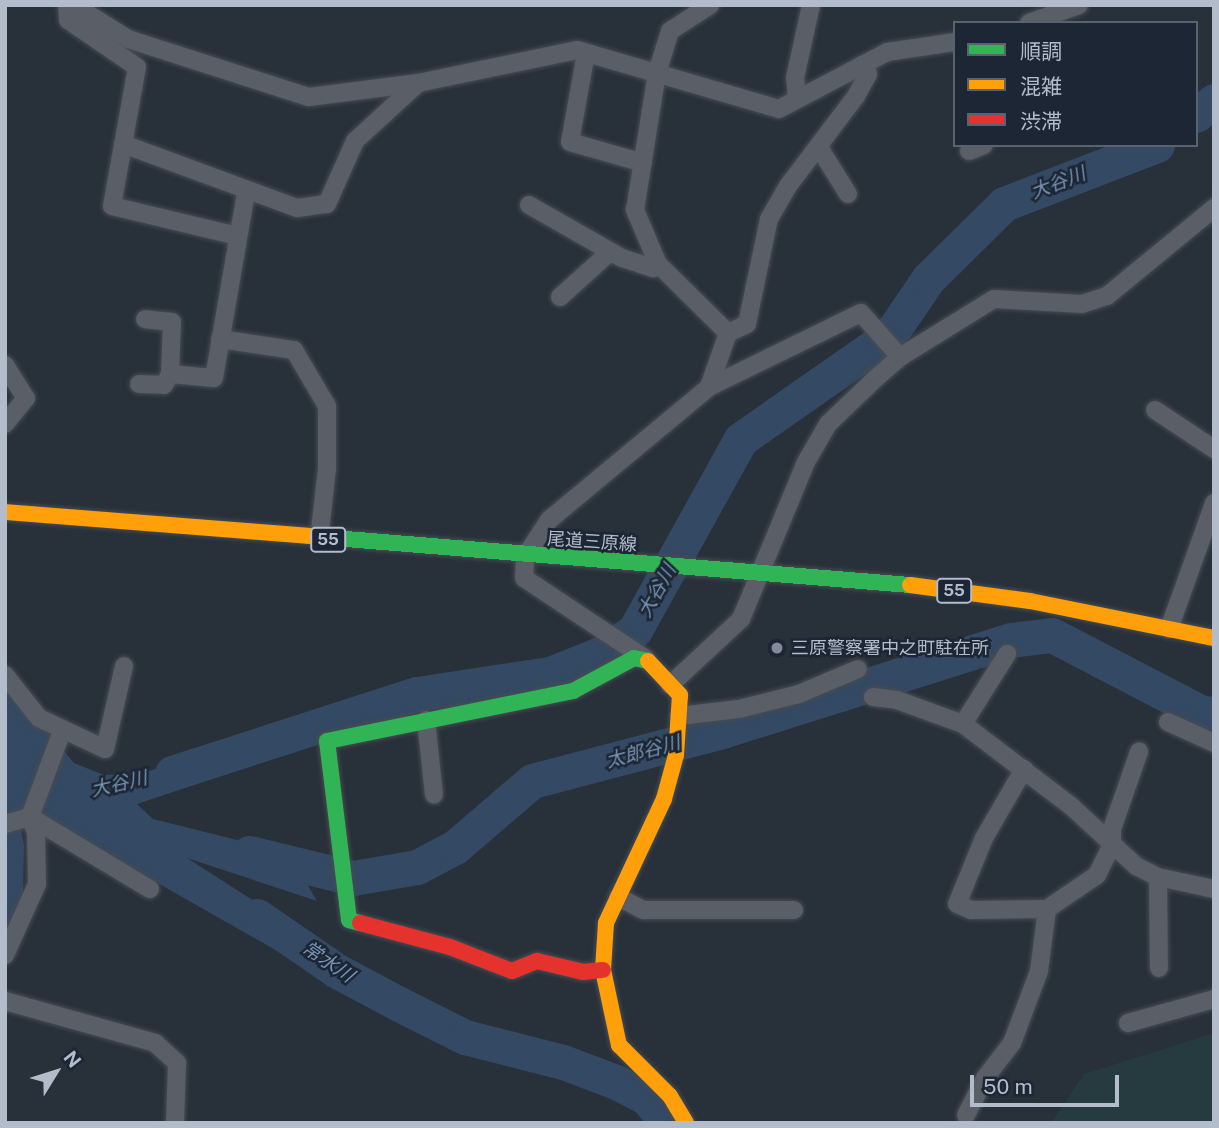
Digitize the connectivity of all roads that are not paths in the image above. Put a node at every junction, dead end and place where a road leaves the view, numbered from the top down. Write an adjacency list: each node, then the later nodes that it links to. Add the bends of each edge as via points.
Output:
1 (67, 5): 13 (street, via 68,20 137,67)
2 (74, 5): 11 (street, via 128,39 309,97)
3 (710, 5): 10 (street, via 670,31)
4 (811, 5): 12 (street, via 795,78)
5 (1079, 5): 6 (street)
6 (1049, 15)
7 (953, 42): 9 (street, via 899,49)
8 (586, 53): 10 (street); 11 (street, via 578,50); 15 (street, via 570,142)
9 (862, 65): 12 (street); 14 (street, via 868,74)
10 (657, 73): 12 (street, via 779,109); 15 (street)
11 (418, 83): 16 (street, via 355,141 327,204 297,208)
12 (797, 99)
13 (123, 144): 16 (street); 20 (street, via 112,206)
14 (820, 149): 17 (street); 25 (street, via 788,186 769,219 747,324)
15 (643, 163): 22 (street, via 635,210)
16 (246, 193): 20 (street)
17 (848, 194)
18 (528, 205): 21 (street)
19 (1214, 208): 27 (street, via 1107,296 1082,304 994,299)
20 (237, 236): 26 (street)
21 (610, 252): 22 (street, via 653,268); 23 (street)
22 (659, 264): 25 (street)
23 (560, 297)
24 (145, 319): 29 (street, via 172,322)
25 (727, 333): 31 (street)
26 (220, 339): 29 (street, via 214,378); 37 (street, via 294,350 327,406 327,469)
27 (900, 357): 31 (street, via 861,313); 39 (street, via 828,424 806,461)
28 (5, 365): 33 (street, via 26,398)
29 (170, 374): 30 (street, via 164,385)
30 (139, 384)
31 (709, 387): 38 (street, via 549,520)
32 (1156, 410): 34 (street)
33 (5, 424)
34 (1214, 449)
35 (1214, 503): 40 (street)
36 (5, 512): 37 (street, 尾道三原線 / 55)
37 (319, 539): 38 (street, 尾道三原線 / 55)
38 (525, 557): 39 (street, 尾道三原線 / 55); 43 (street, via 524,578)
39 (763, 574): 40 (street, 尾道三原線 / 55, via 925,586); 47 (street, via 741,619)
40 (1169, 629): 41 (street, 尾道三原線 / 55)
41 (1214, 638)
42 (1007, 654): 52 (street)
43 (646, 659): 47 (street); 49 (street, via 634,658 573,691)
44 (124, 666): 53 (street, via 105,749)
45 (858, 669): 50 (street, via 787,697)
46 (5, 675): 53 (street, via 39,718)
47 (670, 685): 50 (street, via 680,695)
48 (873, 697): 52 (street, via 897,700)
49 (426, 720): 57 (street); 69 (street, via 327,741 349,920 450,947 512,971 537,961 583,972)
50 (679, 722): 64 (street, via 664,799)
51 (1168, 722): 54 (street)
52 (963, 724): 56 (street)
53 (62, 732): 58 (street)
54 (1214, 743)
55 (1139, 752): 60 (street, via 1112,829)
56 (1024, 769): 60 (street); 65 (street, via 984,838 957,904 971,910)
57 (434, 795)
58 (30, 817): 59 (street); 62 (street); 67 (street, via 36,832 37,884)
59 (5, 824)
60 (1112, 844): 61 (street, via 1136,866); 65 (street, via 1097,875)
61 (1158, 877): 63 (street); 68 (street)
62 (150, 889)
63 (1214, 889)
64 (618, 897): 66 (street, via 644,910); 69 (street, via 606,923)
65 (1047, 909): 73 (street, via 1039,971 1012,1044 985,1078)
66 (794, 910)
67 (5, 955)
68 (1159, 968)
69 (603, 970): 75 (street, via 619,1045 670,1096)
70 (1214, 999): 72 (street)
71 (5, 1001): 74 (street, via 155,1043 177,1063)
72 (1128, 1023)
73 (966, 1115)
74 (175, 1123)
75 (686, 1123)

